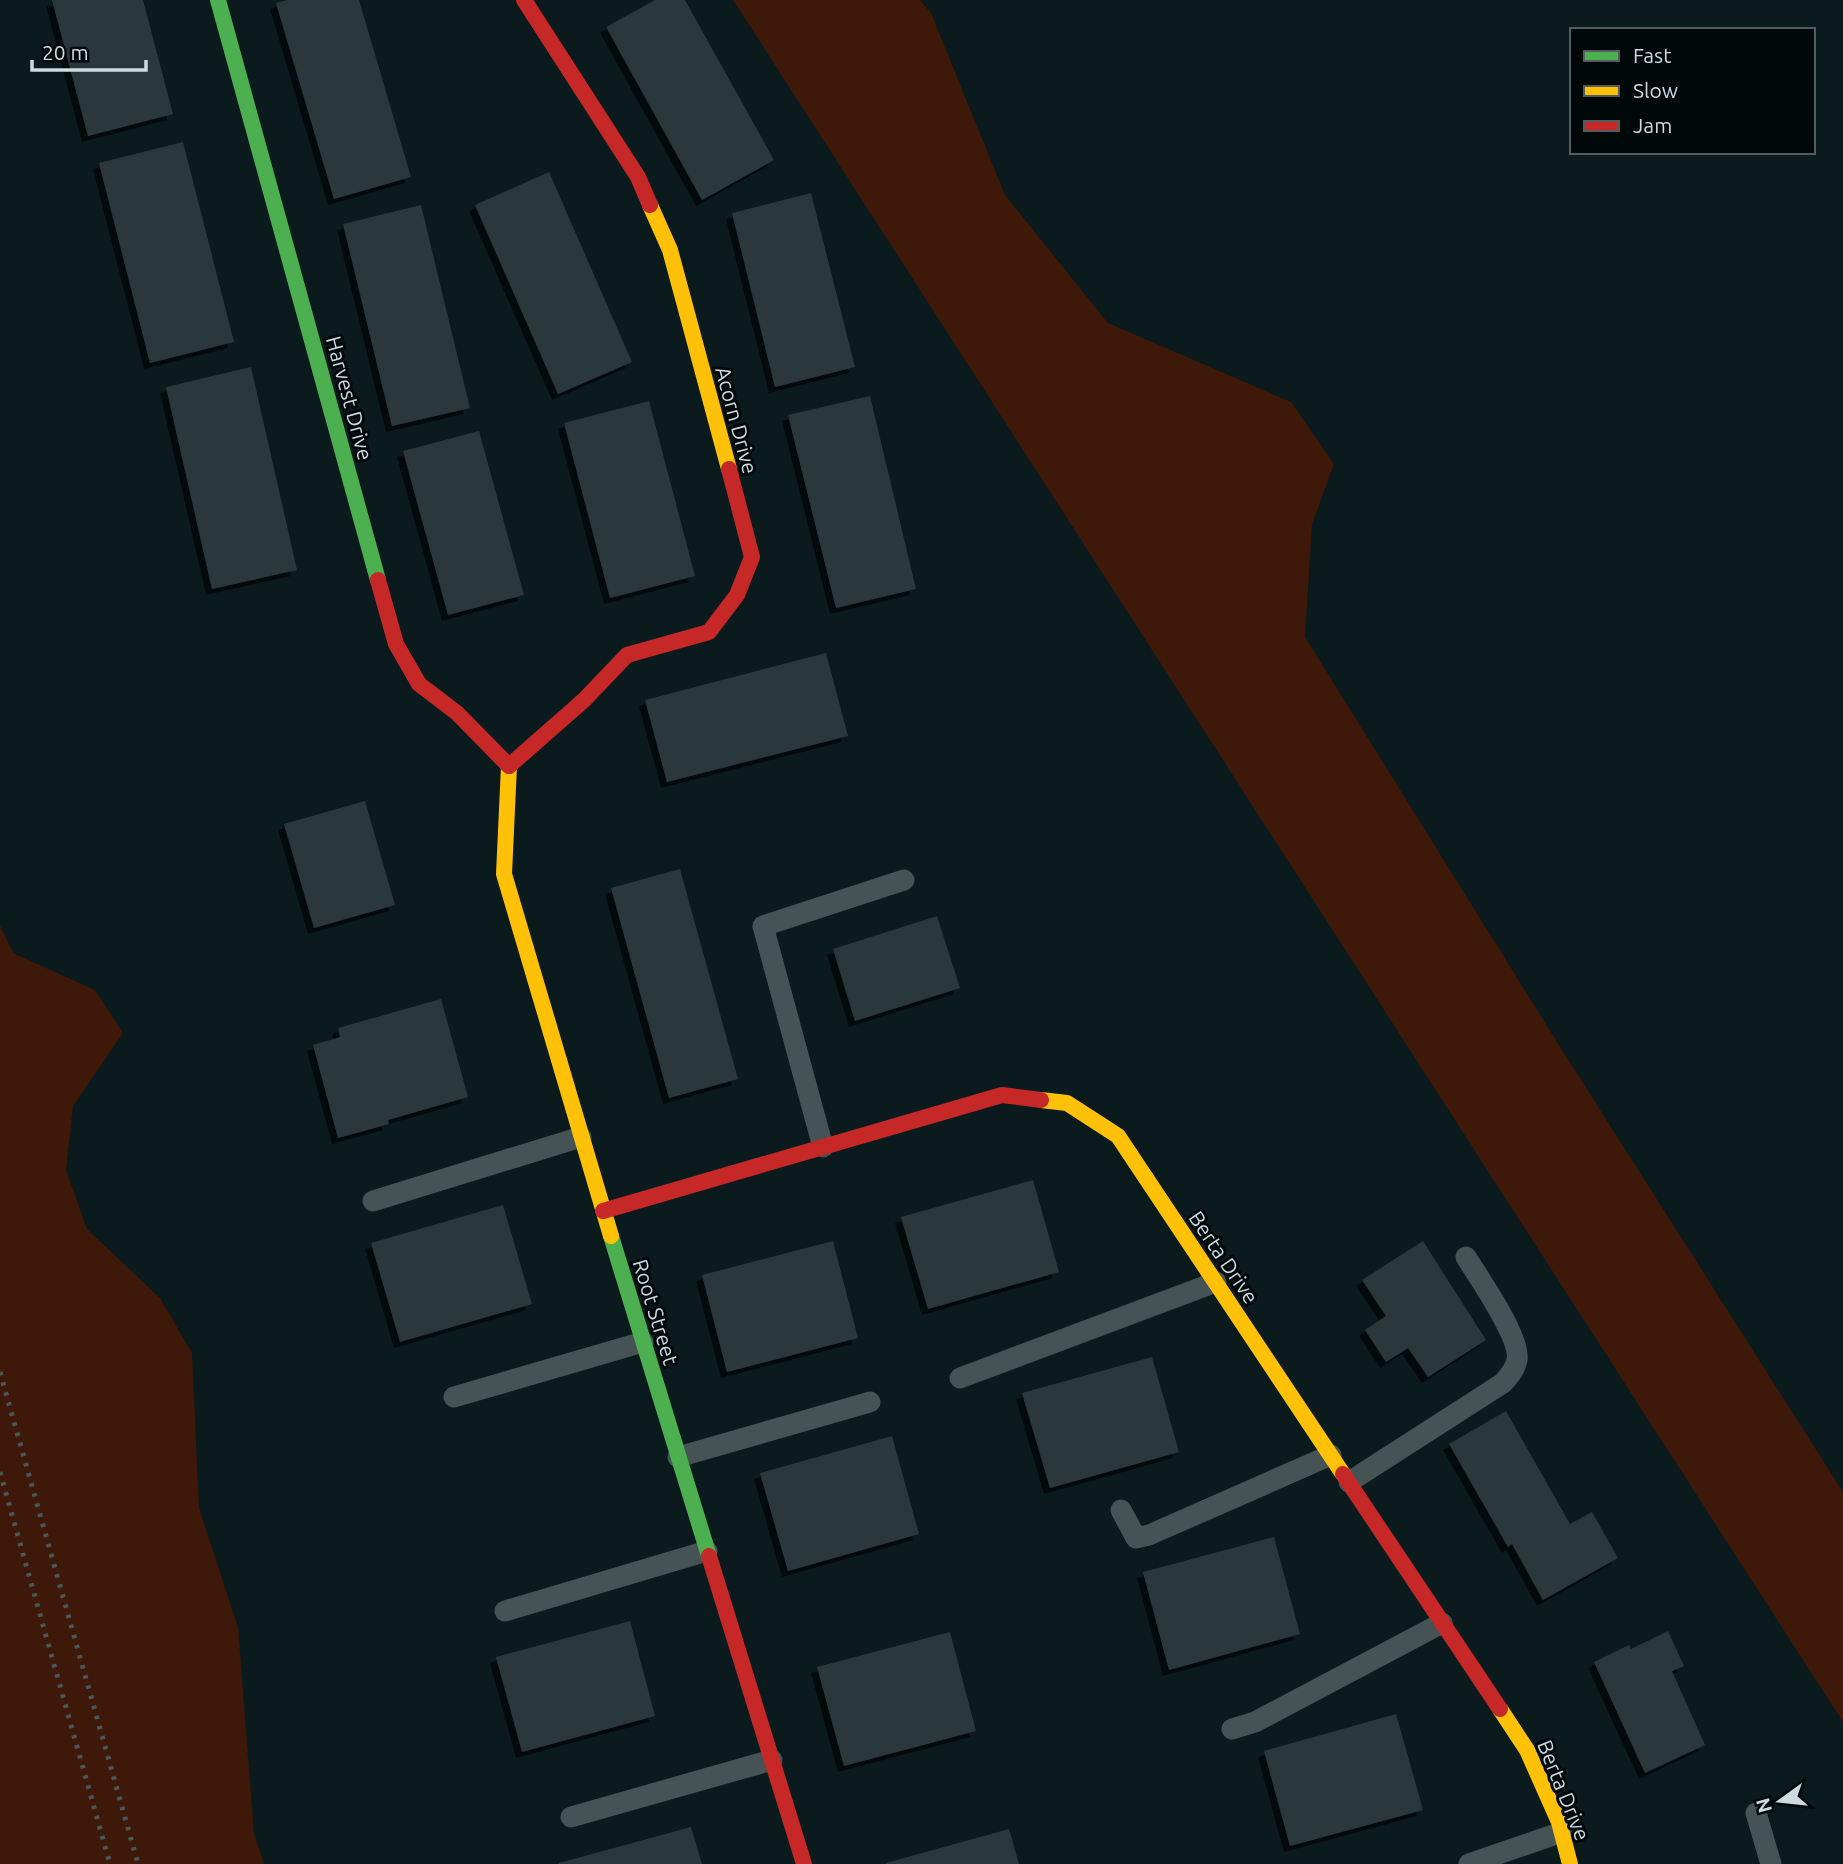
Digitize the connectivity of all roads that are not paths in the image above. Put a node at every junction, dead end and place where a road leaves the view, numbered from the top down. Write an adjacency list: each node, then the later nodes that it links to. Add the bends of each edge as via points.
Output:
1 (218, 0): 3 (street, Harvest Drive, via 396,644 419,684 457,713)
2 (524, 0): 3 (street, Acorn Drive, via 638,177 670,250 752,557 737,595 709,632 627,654 584,700)
3 (509, 766): 5 (street, Root Street, via 504,874)
4 (904, 880): 6 (lane, via 763,926)
5 (581, 1137): 7 (lane); 8 (street, Root Street)
6 (823, 1147): 8 (street, Berta Drive); 10 (street, Berta Drive, via 1002,1095 1067,1103 1118,1136)
7 (373, 1201)
8 (603, 1211): 11 (street, Root Street)
9 (1466, 1257): 17 (lane, via 1514,1338 1518,1357 1514,1370 1503,1384)
10 (1216, 1282): 12 (lane); 15 (street, Berta Drive)
11 (643, 1342): 13 (lane); 16 (street, Root Street)
12 (960, 1378)
13 (454, 1397)
14 (870, 1402): 16 (lane)
15 (1331, 1455): 17 (street, Berta Drive); 18 (lane, via 1149,1535 1136,1538)
16 (678, 1457): 19 (street, Root Street)
17 (1349, 1482): 21 (street, Berta Drive)
18 (1121, 1510)
19 (708, 1551): 20 (lane); 23 (street, Root Street)
20 (505, 1611)
21 (1442, 1623): 22 (lane, via 1255,1723); 26 (street, Berta Drive, via 1527,1750)
22 (1232, 1729)
23 (772, 1760): 25 (lane); 27 (street, Root Street)
24 (1756, 1813): 30 (lane)
25 (571, 1817)
26 (1562, 1832): 28 (lane); 29 (street, Berta Drive)
27 (804, 1864)
28 (1469, 1864)
29 (1570, 1864)
30 (1770, 1864)

